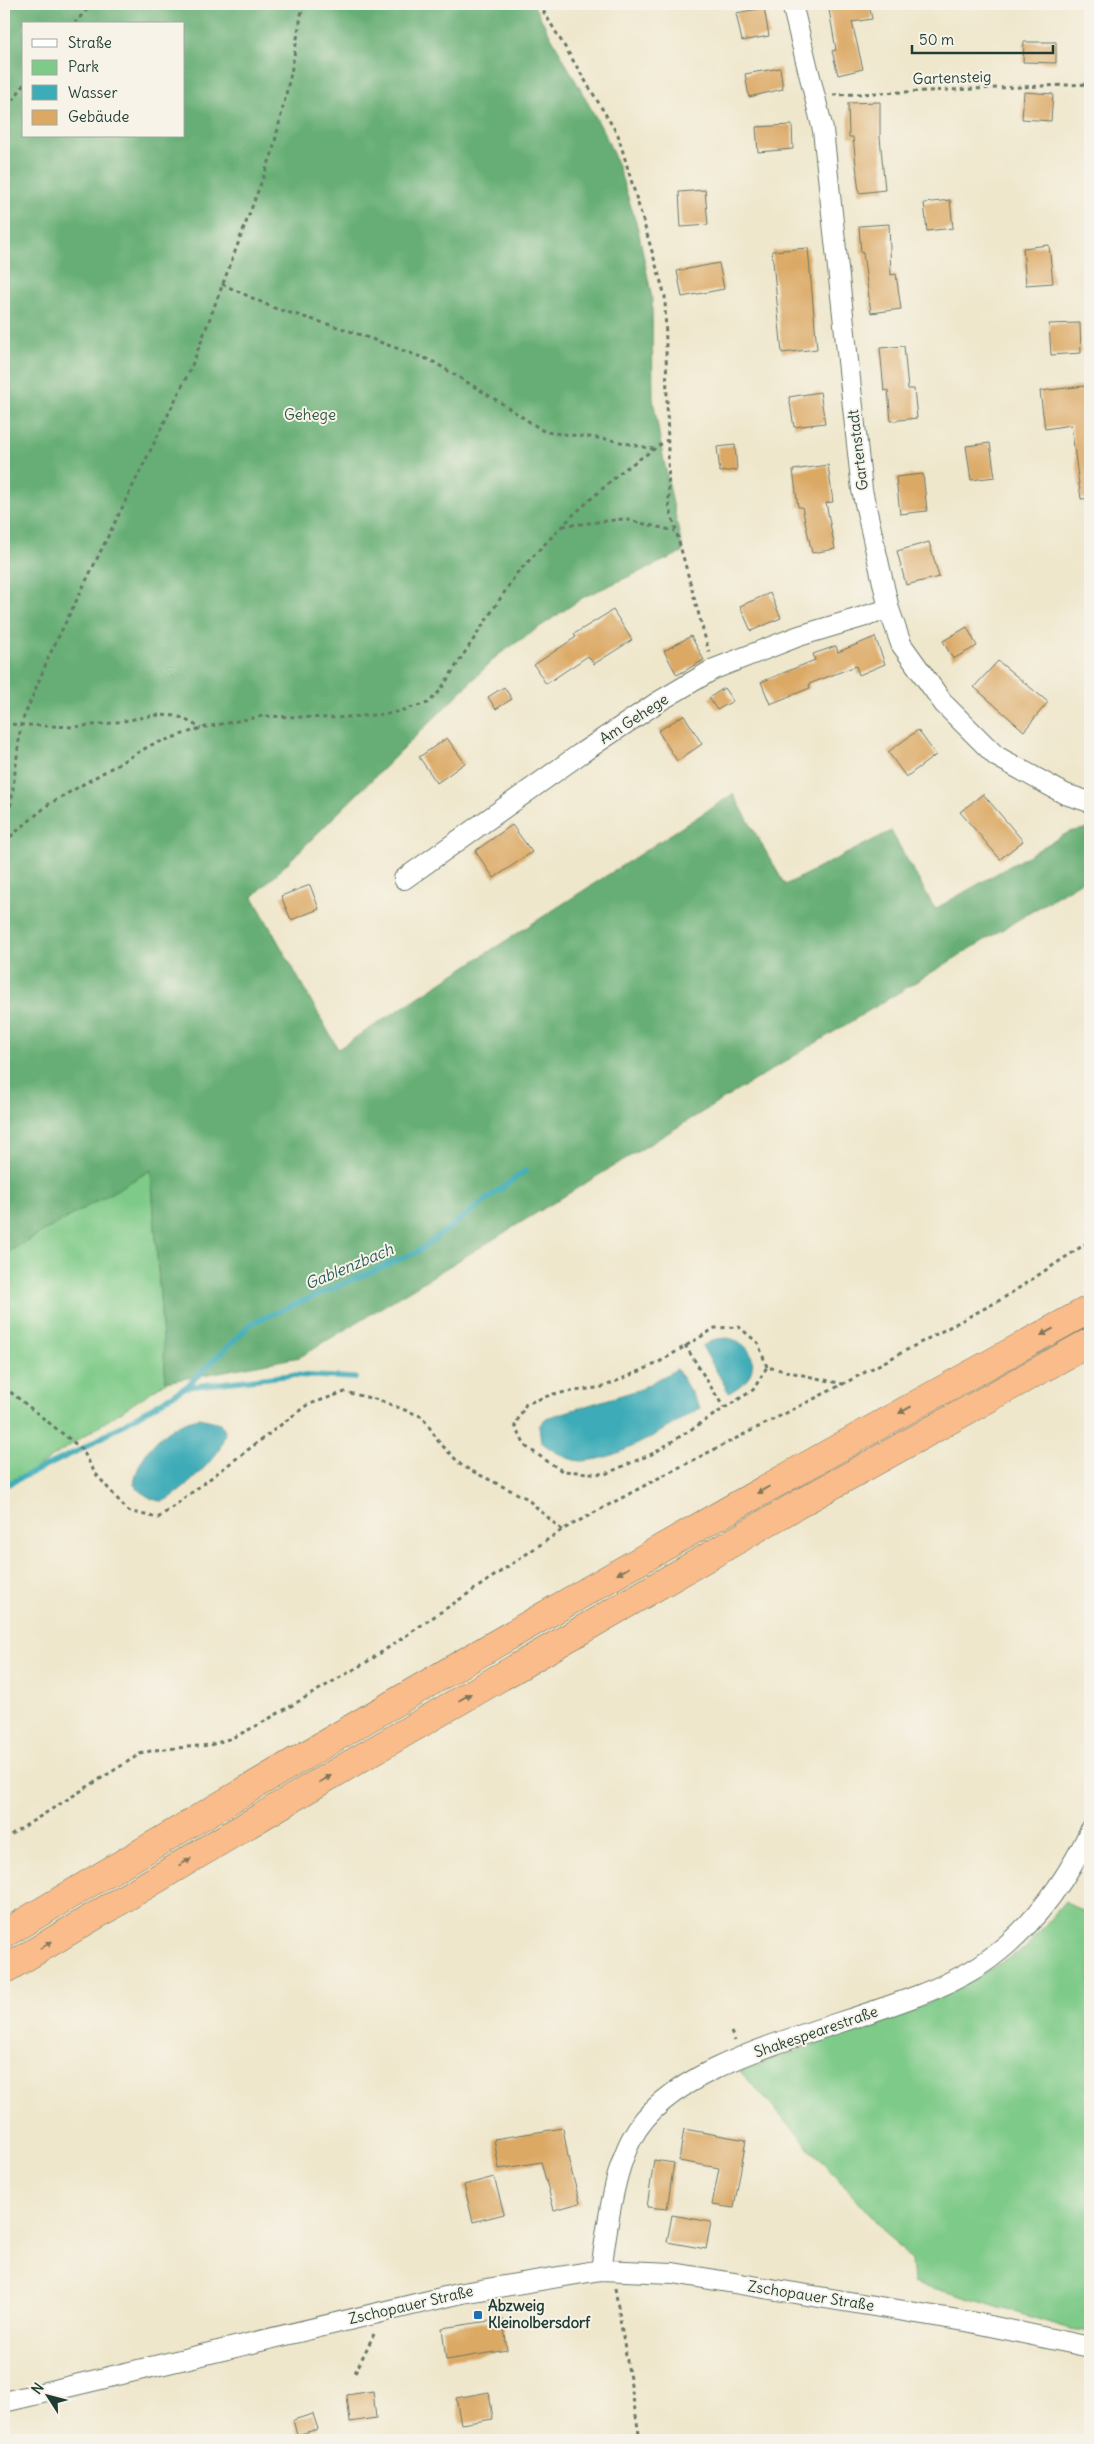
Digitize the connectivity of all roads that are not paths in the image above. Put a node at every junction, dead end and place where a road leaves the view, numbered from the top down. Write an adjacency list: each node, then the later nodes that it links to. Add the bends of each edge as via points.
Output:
1 (792, 4): 2 (street, Gartenstadt, via 816,98 828,170 862,490)
2 (889, 609): 3 (street, Gartenstadt, via 902,644 944,704 996,756 1065,794); 4 (street, Am Gehege, via 800,636 714,669 580,754)
3 (1090, 802)
4 (404, 879)
5 (1090, 1308): 8 (highway, one-way to 8, via 800,1468 331,1739)
6 (1090, 1342): 9 (highway, one-way to 6, via 316,1784 796,1506)
7 (1090, 1831): 10 (street, Shakespearestraße, via 1081,1851 1047,1902 1006,1945 981,1965 916,1996 743,2057 711,2071 666,2098 632,2138 625,2154 609,2217)
8 (4, 1934)
9 (4, 1970)
10 (607, 2270): 11 (street, Zschopauer Straße, via 673,2273 971,2322); 12 (street, Zschopauer Straße, via 462,2293)
11 (1090, 2347)
12 (4, 2402)

